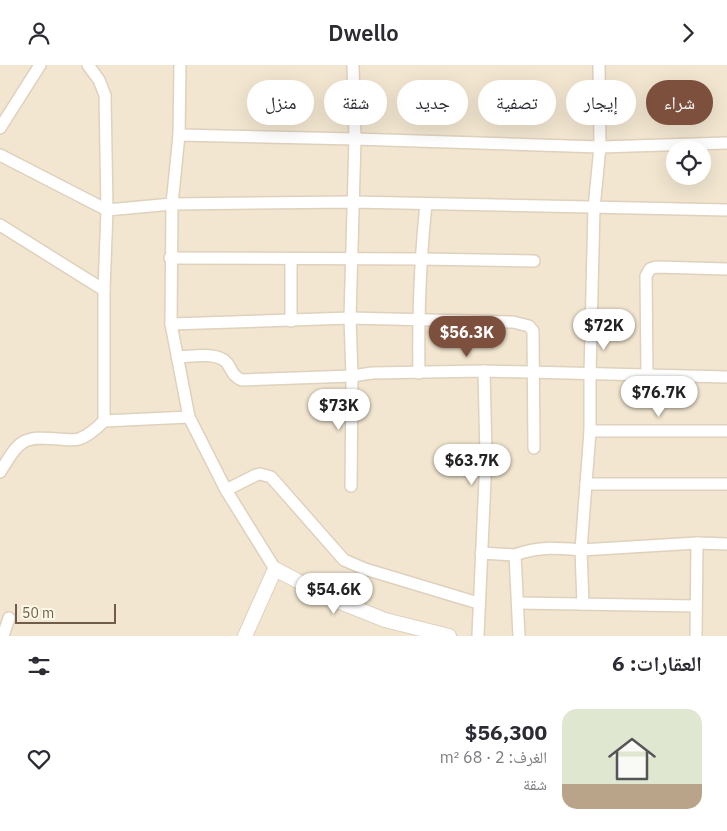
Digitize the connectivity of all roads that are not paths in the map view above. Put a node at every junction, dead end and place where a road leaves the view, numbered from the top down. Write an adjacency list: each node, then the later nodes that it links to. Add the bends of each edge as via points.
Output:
1 (40, 65): 6 (street)
2 (88, 65): 16 (street, via 105,95)
3 (180, 65): 7 (street)
4 (353, 65): 8 (street)
5 (599, 65): 10 (street)
6 (0, 128)
7 (179, 135): 8 (street); 13 (street)
8 (355, 139): 10 (street); 12 (street)
9 (727, 143): 10 (street)
10 (600, 147): 15 (street)
11 (0, 155): 16 (street)
12 (352, 202): 13 (street); 14 (street); 20 (street)
13 (172, 204): 16 (street); 19 (street)
14 (426, 204): 15 (street); 22 (street)
15 (594, 208): 17 (street); 34 (street)
16 (107, 210): 25 (street)
17 (727, 210)
18 (0, 225): 25 (street)
19 (170, 258): 21 (street); 29 (street)
20 (351, 258): 21 (street); 22 (street); 26 (street)
21 (291, 259): 28 (street)
22 (420, 259): 23 (street); 27 (street)
23 (534, 261)
24 (727, 269): 35 (street, via 656,267 648,271)
25 (104, 290): 39 (street)
26 (350, 318): 27 (street); 28 (street); 36 (street)
27 (418, 320): 32 (street, via 513,322 529,326 532,331); 33 (street)
28 (291, 321): 29 (street)
29 (171, 324): 30 (street)
30 (177, 357): 36 (street, via 220,358 235,377 242,380); 38 (street)
31 (484, 371): 32 (street); 33 (street); 51 (street, via 486,457)
32 (533, 372): 34 (street); 42 (street)
33 (418, 373): 36 (street)
34 (590, 374): 35 (street); 40 (street)
35 (648, 375): 37 (street)
36 (352, 376): 46 (street)
37 (727, 377)
38 (189, 417): 39 (street); 47 (street)
39 (104, 421): 43 (street, via 79,439 35,437 26,440 13,450)
40 (590, 431): 41 (street); 44 (street)
41 (727, 431)
42 (534, 448)
43 (0, 472)
44 (586, 484): 45 (street); 50 (street)
45 (727, 484)
46 (351, 486)
47 (226, 490): 53 (street); 54 (street, via 256,475 271,477 348,563)
48 (697, 543): 49 (street); 50 (street); 57 (street)
49 (727, 544)
50 (580, 549): 52 (street, via 542,547); 56 (street)
51 (481, 553): 52 (street); 54 (street)
52 (515, 555): 55 (street)
53 (275, 569): 60 (street); 61 (street, via 330,598 385,620)
54 (478, 603): 62 (street)
55 (518, 603): 56 (street); 63 (street)
56 (583, 604): 57 (street)
57 (696, 606): 64 (street)
58 (9, 617): 59 (street)
59 (3, 636)
60 (245, 636)
61 (449, 636)
62 (478, 636)
63 (518, 636)
64 (696, 636)

